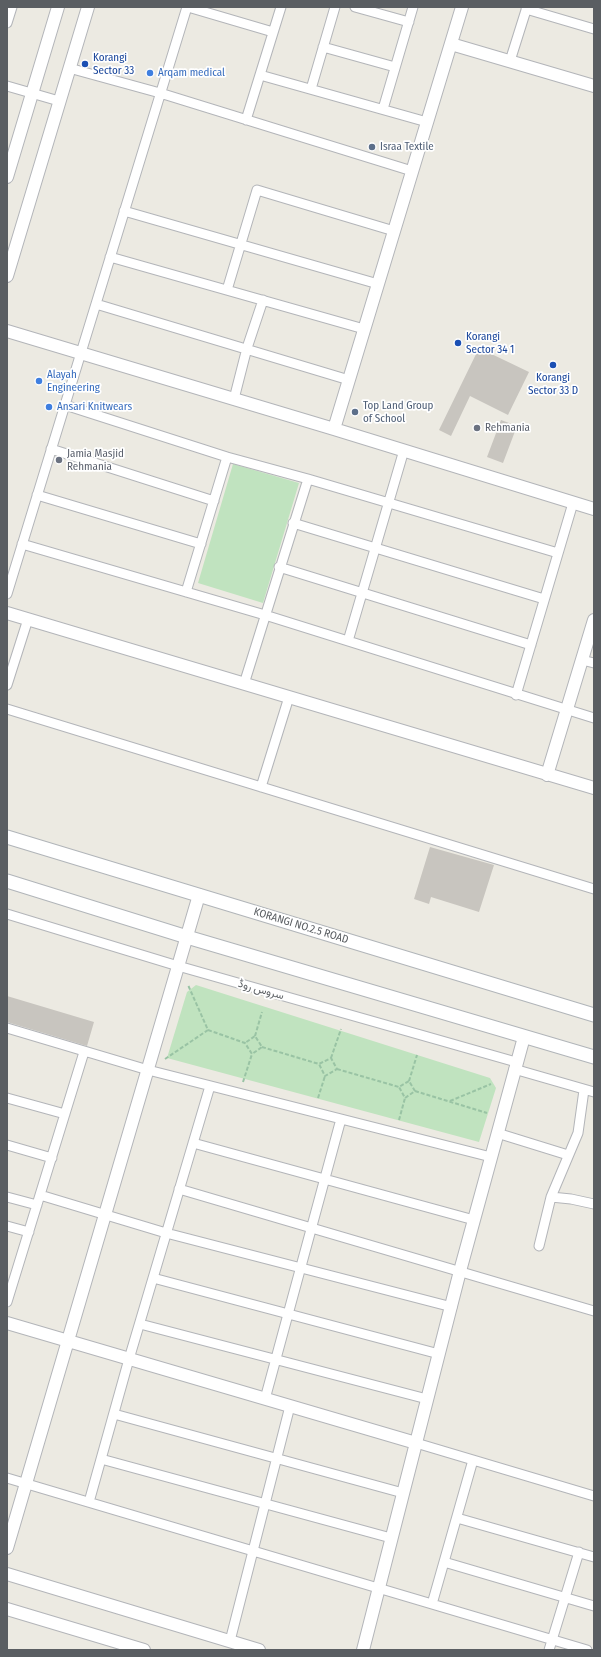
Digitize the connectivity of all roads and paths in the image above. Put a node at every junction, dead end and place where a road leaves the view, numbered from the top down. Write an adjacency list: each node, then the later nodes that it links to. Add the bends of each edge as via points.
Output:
1 (12, 7): 12 (street)
2 (58, 7): 24 (street)
3 (88, 7): 19 (street)
4 (187, 7): 14 (street); 25 (street)
5 (281, 7): 14 (street)
6 (335, 7): 16 (street)
7 (355, 7): 11 (street)
8 (413, 7): 11 (street)
9 (462, 7): 15 (street)
10 (526, 8): 13 (street); 17 (street)
11 (408, 22): 18 (street)
12 (7, 23)
13 (594, 29)
14 (273, 32): 20 (street)
15 (451, 44): 17 (street); 29 (street)
16 (323, 47): 18 (street); 23 (street)
17 (510, 61): 22 (street)
18 (395, 67): 27 (street)
19 (69, 68): 25 (street); 26 (street)
20 (260, 74): 23 (street); 28 (street)
21 (7, 86): 24 (street)
22 (594, 86)
23 (311, 89): 27 (street)
24 (32, 93): 26 (street); 31 (street)
25 (160, 93): 28 (street); 32 (street)
26 (59, 101): 36 (street)
27 (383, 109): 29 (street)
28 (246, 120): 30 (street)
29 (427, 122): 30 (street)
30 (412, 171): 33 (street)
31 (7, 177)
32 (124, 211): 34 (street); 35 (street)
33 (394, 231): 34 (street, via 257,190); 37 (street)
34 (240, 244): 37 (street); 38 (street)
35 (110, 257): 38 (street); 40 (street)
36 (7, 276)
37 (378, 284): 41 (street)
38 (227, 290): 39 (street)
39 (263, 300): 41 (street); 43 (street)
40 (96, 304): 43 (street); 44 (street)
41 (364, 329): 45 (street)
42 (7, 331): 44 (street)
43 (247, 348): 45 (street); 46 (street)
44 (81, 353): 46 (street); 47 (street)
45 (349, 380): 48 (street)
46 (234, 399): 48 (street)
47 (65, 405): 49 (street); 51 (street)
48 (334, 429): 50 (street)
49 (51, 449): 53 (street); 54 (street)
50 (404, 450): 55 (street); 56 (street)
51 (226, 457): 52 (street); 54 (street)
52 (308, 480): 55 (street); 58 (street)
53 (37, 495): 59 (street); 60 (street)
54 (214, 501): 60 (street)
55 (388, 503): 61 (street); 62 (street)
56 (573, 503): 57 (street); 62 (street)
57 (594, 509)
58 (294, 524): 61 (street); 63 (street)
59 (22, 544): 64 (street); 66 (street)
60 (201, 544): 64 (street)
61 (375, 548): 65 (street); 67 (street)
62 (558, 553): 67 (street)
63 (279, 567): 65 (street); 69 (street)
64 (186, 592): 69 (street)
65 (362, 593): 72 (street); 73 (street)
66 (7, 594)
67 (544, 599): 73 (street)
68 (7, 613): 70 (street)
69 (265, 615): 72 (street); 76 (street)
70 (28, 619): 76 (street); 77 (street)
71 (594, 620): 74 (street)
72 (348, 641): 78 (street)
73 (531, 645): 78 (street)
74 (582, 660): 75 (street); 81 (street)
75 (594, 663)
76 (244, 684): 79 (street)
77 (7, 685)
78 (516, 695): 81 (street)
79 (288, 697): 83 (street); 84 (street)
80 (7, 709): 84 (street)
81 (566, 710): 82 (street); 83 (street)
82 (594, 718)
83 (547, 775): 85 (street)
84 (261, 787): 88 (street)
85 (594, 788)
86 (7, 837): 89 (main road, KORANGI NO.2.5 ROAD)
87 (7, 881): 91 (main road)
88 (594, 889)
89 (199, 895): 91 (street); 95 (main road, KORANGI NO.2.5 ROAD)
90 (7, 914): 92 (street, سروس روڈ)
91 (187, 937): 92 (street); 100 (main road)
92 (178, 966): 110 (street, سروس روڈ); 112 (street)
93 (188, 985): 98 (path)
94 (262, 1012): 99 (path)
95 (594, 1014)
96 (7, 1028): 103 (street)
97 (341, 1029): 107 (path)
98 (208, 1030): 101 (path); 108 (path)
99 (255, 1036): 101 (path); 102 (path)
100 (524, 1037): 106 (main road); 110 (street)
101 (245, 1043): 104 (path)
102 (262, 1047): 104 (path); 109 (path)
103 (84, 1052): 112 (street); 127 (street)
104 (252, 1054): 115 (path)
105 (417, 1055): 114 (path)
106 (594, 1057)
107 (331, 1058): 109 (path); 111 (path)
108 (165, 1059)
109 (318, 1064): 113 (path)
110 (515, 1066): 119 (street, سروس روڈ); 130 (street)
111 (337, 1069): 113 (path); 118 (path)
112 (148, 1070): 117 (street); 143 (street)
113 (325, 1076): 123 (path)
114 (409, 1081): 118 (path); 120 (path)
115 (243, 1082)
116 (491, 1084): 125 (path)
117 (210, 1086): 128 (street); 131 (street)
118 (399, 1087): 124 (path)
119 (584, 1090): 121 (street, سروس روڈ); 133 (street, via 578,1133)
120 (415, 1091): 124 (path); 125 (path)
121 (594, 1092)
122 (7, 1098): 127 (street)
123 (318, 1098)
124 (405, 1098): 129 (path)
125 (449, 1102): 126 (path)
126 (487, 1113)
127 (65, 1114): 135 (street)
128 (341, 1119): 134 (street); 136 (street)
129 (399, 1120)
130 (497, 1133): 133 (street); 134 (street)
131 (193, 1142): 136 (street); 137 (street)
132 (7, 1145): 135 (street)
133 (568, 1155): 140 (street)
134 (491, 1157): 144 (street)
135 (52, 1158): 138 (street)
136 (325, 1179): 144 (street); 146 (street)
137 (179, 1189): 146 (street); 148 (street)
138 (40, 1195): 142 (street); 143 (street)
139 (7, 1197): 142 (street)
140 (551, 1197): 141 (street, via 571,1198); 149 (street)
141 (594, 1204)
142 (37, 1205): 147 (street)
143 (105, 1214): 148 (street); 160 (street)
144 (474, 1220): 151 (street)
145 (7, 1226): 147 (street)
146 (311, 1228): 150 (street); 151 (street)
147 (29, 1232): 152 (street)
148 (166, 1233): 150 (street); 153 (street)
149 (539, 1246)
150 (300, 1268): 155 (street); 157 (street)
151 (460, 1271): 155 (street); 156 (street)
152 (11, 1278): 154 (street)
153 (153, 1278): 157 (street); 159 (street)
154 (7, 1302)
155 (452, 1307): 161 (street)
156 (594, 1311)
157 (288, 1314): 161 (street); 163 (street)
158 (7, 1323): 160 (street)
159 (140, 1324): 162 (street); 163 (street)
160 (68, 1341): 162 (street); 173 (street)
161 (439, 1354): 165 (street)
162 (129, 1359): 164 (street); 167 (street)
163 (276, 1359): 164 (street); 165 (street)
164 (265, 1399): 166 (street)
165 (427, 1399): 168 (street)
166 (290, 1406): 168 (street); 170 (street)
167 (114, 1414): 169 (street); 170 (street)
168 (416, 1443): 171 (street); 174 (street)
169 (101, 1459): 176 (street); 177 (street)
170 (277, 1459): 174 (street); 177 (street)
171 (473, 1460): 175 (street); 178 (street)
172 (7, 1478): 173 (street)
173 (26, 1483): 176 (street); 180 (street)
174 (403, 1493): 179 (street)
175 (594, 1496)
176 (89, 1502): 181 (street)
177 (266, 1504): 179 (street); 181 (street)
178 (457, 1518): 182 (street); 184 (street)
179 (391, 1538): 186 (street)
180 (7, 1548)
181 (254, 1551): 186 (street); 192 (street)
182 (579, 1552): 183 (street); 187 (street)
183 (594, 1557)
184 (444, 1562): 187 (street); 188 (street)
185 (7, 1574): 192 (street)
186 (378, 1587): 188 (street); 195 (street)
187 (565, 1598): 189 (street); 191 (street)
188 (432, 1604): 191 (street)
189 (594, 1606)
190 (7, 1609): 193 (street)
191 (552, 1640): 196 (street); 197 (street)
192 (230, 1641): 194 (street)
193 (144, 1650)
194 (259, 1650)
195 (363, 1650)
196 (549, 1650)
197 (587, 1650)

